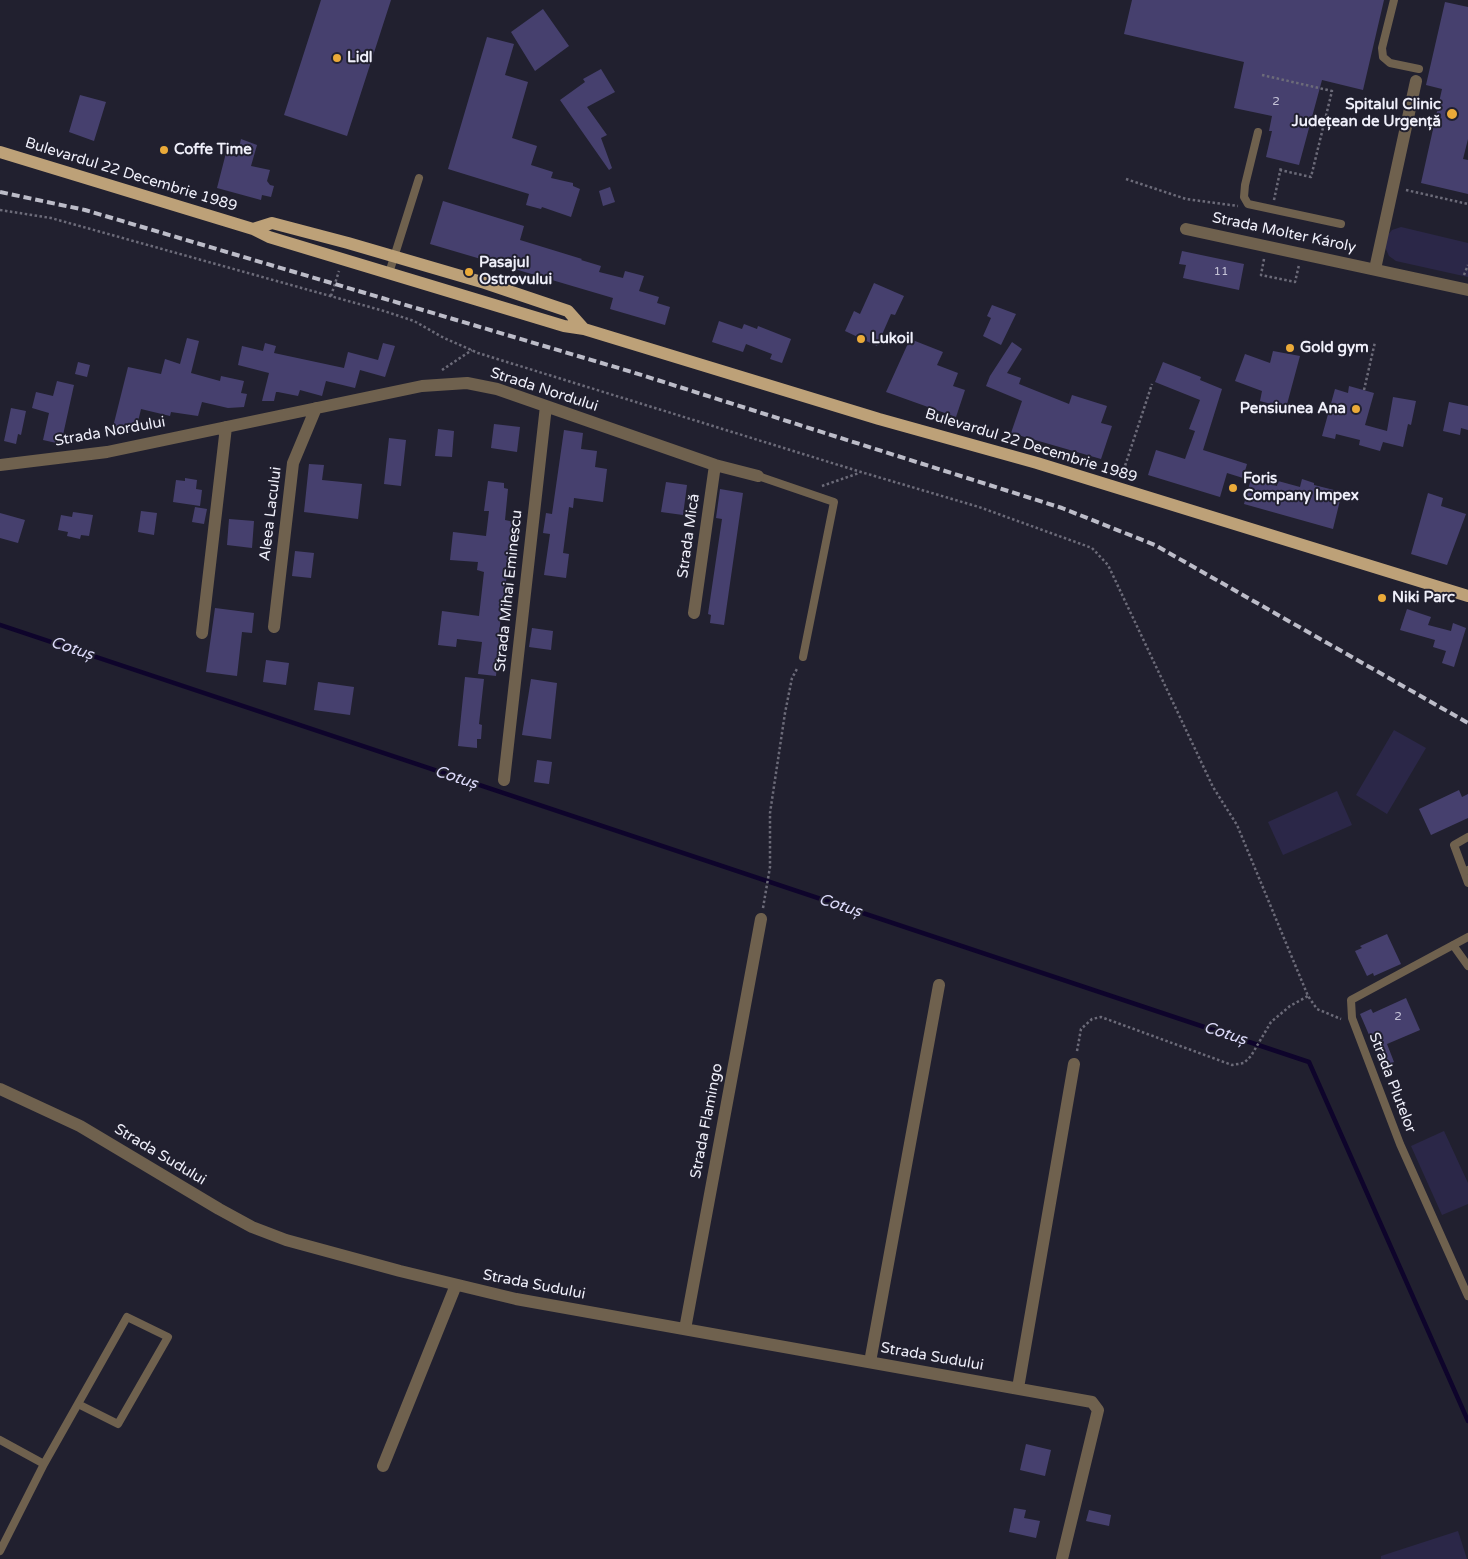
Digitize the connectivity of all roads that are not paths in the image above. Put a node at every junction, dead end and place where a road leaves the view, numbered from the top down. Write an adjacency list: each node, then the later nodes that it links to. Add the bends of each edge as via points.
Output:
1 (1394, 0): 2 (lane, via 1382,48 1383,57)
2 (1417, 75): 10 (street)
3 (1258, 132): 6 (lane, via 1245,186 1244,197 1248,204)
4 (0, 152): 7 (main road, Bulevardul 22 Decembrie 1989)
5 (419, 178): 9 (lane)
6 (1341, 224)
7 (253, 229): 9 (main road, Bulevardul 22 Decembrie 1989, via 272,223); 11 (main road, Bulevardul 22 Decembrie 1989, via 269,237)
8 (1186, 229): 10 (street, Strada Molter Károly)
9 (395, 257): 11 (lane); 13 (main road, Bulevardul 22 Decembrie 1989, via 568,311)
10 (1375, 269): 12 (street, Strada Molter Károly)
11 (389, 273): 13 (main road, Bulevardul 22 Decembrie 1989, via 564,326)
12 (1468, 290)
13 (584, 329): 20 (main road, Bulevardul 22 Decembrie 1989, via 879,419 1037,463)
14 (546, 406): 15 (street, Strada Nordului, via 497,389 467,383 443,383); 18 (street, Strada Nordului); 25 (street, Strada Mihai Eminescu)
15 (316, 408): 16 (street, Strada Nordului); 22 (street, Aleea Lacului, via 293,463)
16 (226, 427): 17 (street, Strada Nordului, via 108,452); 23 (street)
17 (0, 465)
18 (715, 465): 19 (street, Strada Nordului); 21 (street, Strada Mică)
19 (758, 476): 24 (lane, via 834,502)
20 (1468, 596)
21 (694, 613)
22 (274, 627)
23 (202, 633)
24 (803, 657)
25 (504, 780)
26 (1468, 837): 27 (lane, via 1454,845)
27 (1466, 871): 28 (lane)
28 (1468, 883)
29 (761, 919): 38 (street, Strada Flamingo)
30 (1468, 937): 31 (lane)
31 (1453, 946): 32 (lane); 37 (lane, Strada Plutelor, via 1351,1000 1352,1018 1400,1144)
32 (1468, 966)
33 (939, 985): 39 (street)
34 (1074, 1064): 40 (street)
35 (0, 1090): 36 (street, Strada Sudului, via 80,1126 252,1226 286,1240)
36 (456, 1285): 38 (street, Strada Sudului); 44 (street)
37 (1468, 1296)
38 (685, 1329): 39 (street, Strada Sudului)
39 (870, 1362): 40 (street, Strada Sudului)
40 (1018, 1388): 46 (street, Strada Sudului, via 1097,1405)
41 (78, 1404): 41 (lane, via 118,1424 168,1337 128,1316); 43 (lane)
42 (0, 1440): 43 (lane)
43 (44, 1464): 45 (lane)
44 (383, 1466)
45 (0, 1551)
46 (1062, 1559)

